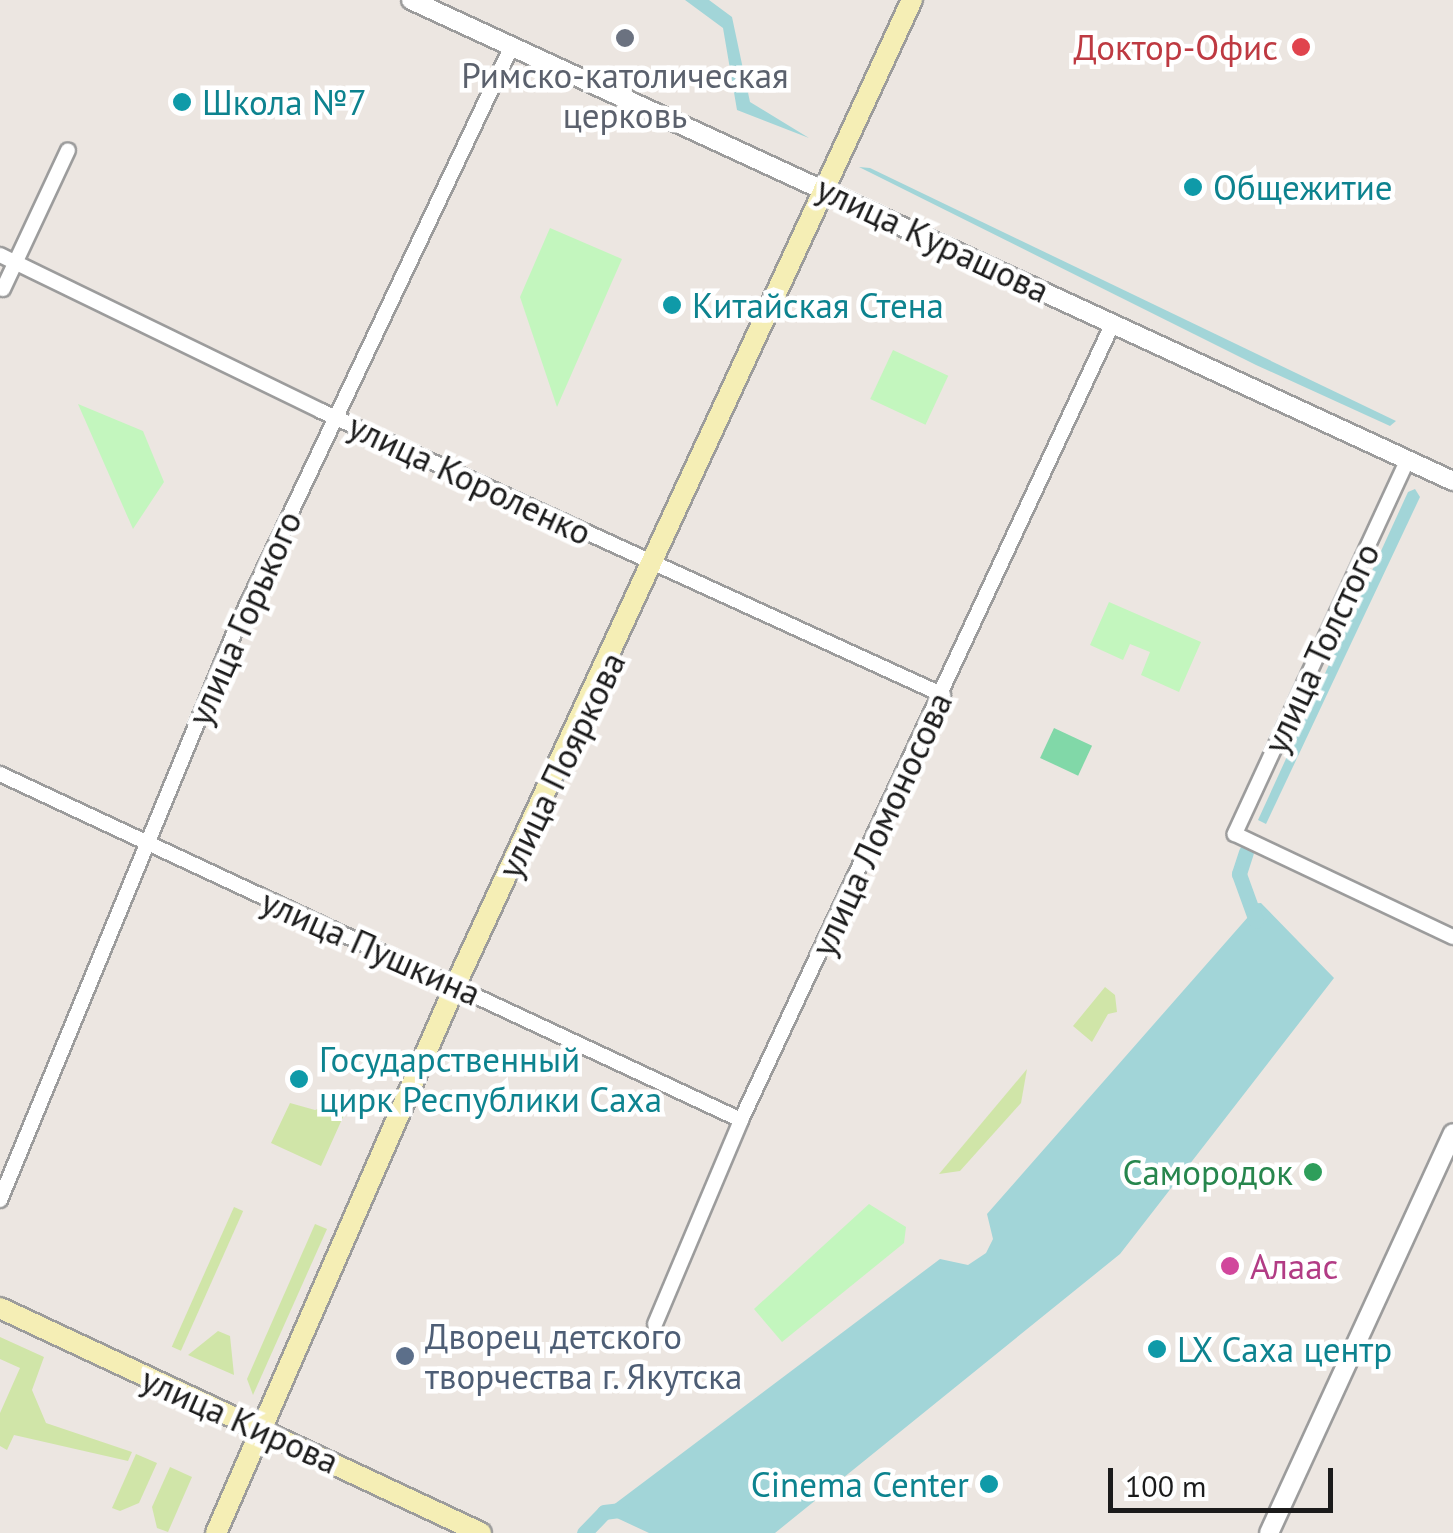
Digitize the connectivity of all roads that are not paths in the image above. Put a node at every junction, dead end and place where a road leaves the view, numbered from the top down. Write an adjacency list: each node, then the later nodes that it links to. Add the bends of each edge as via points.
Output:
1 (411, 0): 3 (street, улица Курашова)
2 (912, 0): 5 (main road, улица Пояркова)
3 (512, 46): 5 (street, улица Курашова); 10 (street, улица Горького)
4 (68, 150): 7 (street)
5 (829, 189): 9 (street, улица Курашова); 13 (main road, улица Пояркова)
6 (0, 255): 7 (street, улица Короленко)
7 (16, 262): 8 (street); 10 (street, улица Короленко)
8 (3, 289)
9 (1112, 325): 11 (street, улица Курашова); 14 (street, улица Ломоносова)
10 (335, 417): 13 (street, улица Короленко); 16 (street, улица Горького)
11 (1406, 462): 12 (street, улица Курашова); 17 (street, улица Толстого, via 1235,834)
12 (1453, 481)
13 (657, 562): 14 (street, улица Короленко); 18 (main road, улица Пояркова)
14 (942, 695): 19 (street, улица Ломоносова)
15 (0, 774): 16 (street, улица Пушкина)
16 (144, 844): 18 (street, улица Пушкина); 21 (street, улица Горького)
17 (1453, 937)
18 (456, 984): 19 (street, улица Пушкина); 24 (main road, улица Пояркова)
19 (741, 1120): 23 (street, улица Ломоносова)
20 (1453, 1132): 27 (street)
21 (0, 1200)
22 (0, 1308): 24 (main road, улица Кирова)
23 (656, 1324)
24 (262, 1428): 25 (main road, улица Пояркова); 26 (main road, улица Кирова)
25 (216, 1533)
26 (481, 1533)
27 (1269, 1533)

